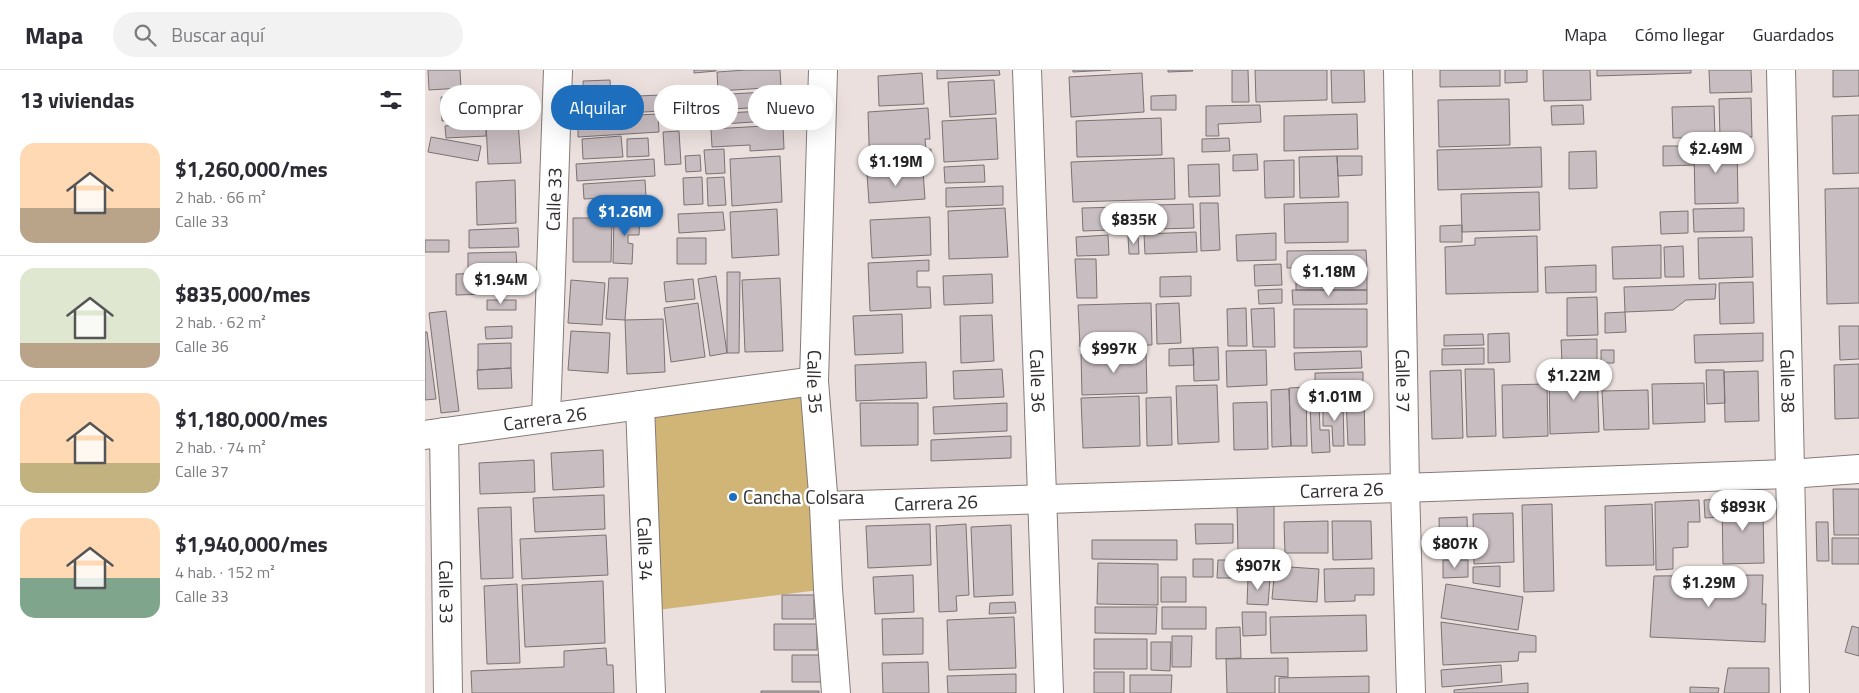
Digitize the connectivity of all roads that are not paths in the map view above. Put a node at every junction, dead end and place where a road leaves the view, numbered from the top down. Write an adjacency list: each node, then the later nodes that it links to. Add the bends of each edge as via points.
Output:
1 (558, 70): 8 (street, Calle 33)
2 (823, 70): 6 (street, Calle 35)
3 (1027, 70): 13 (street, Calle 36)
4 (1398, 70): 12 (street, Calle 37)
5 (1781, 70): 11 (street, Calle 38)
6 (815, 381): 7 (street, Carrera 26); 14 (street, Calle 35)
7 (640, 405): 8 (street, Carrera 26); 16 (street, Calle 34)
8 (546, 418): 9 (street, Carrera 26)
9 (434, 433): 15 (street, Calle 33)
10 (1859, 469): 11 (street, Carrera 26)
11 (1789, 474): 12 (street, Carrera 26); 20 (street, Calle 38)
12 (1405, 487): 13 (street, Carrera 26); 19 (street, Calle 37)
13 (1042, 499): 14 (street, Carrera 26); 18 (street, Calle 36)
14 (825, 506): 17 (street, Calle 35)
15 (448, 693)
16 (651, 693)
17 (836, 693)
18 (1049, 693)
19 (1411, 693)
20 (1795, 693)

